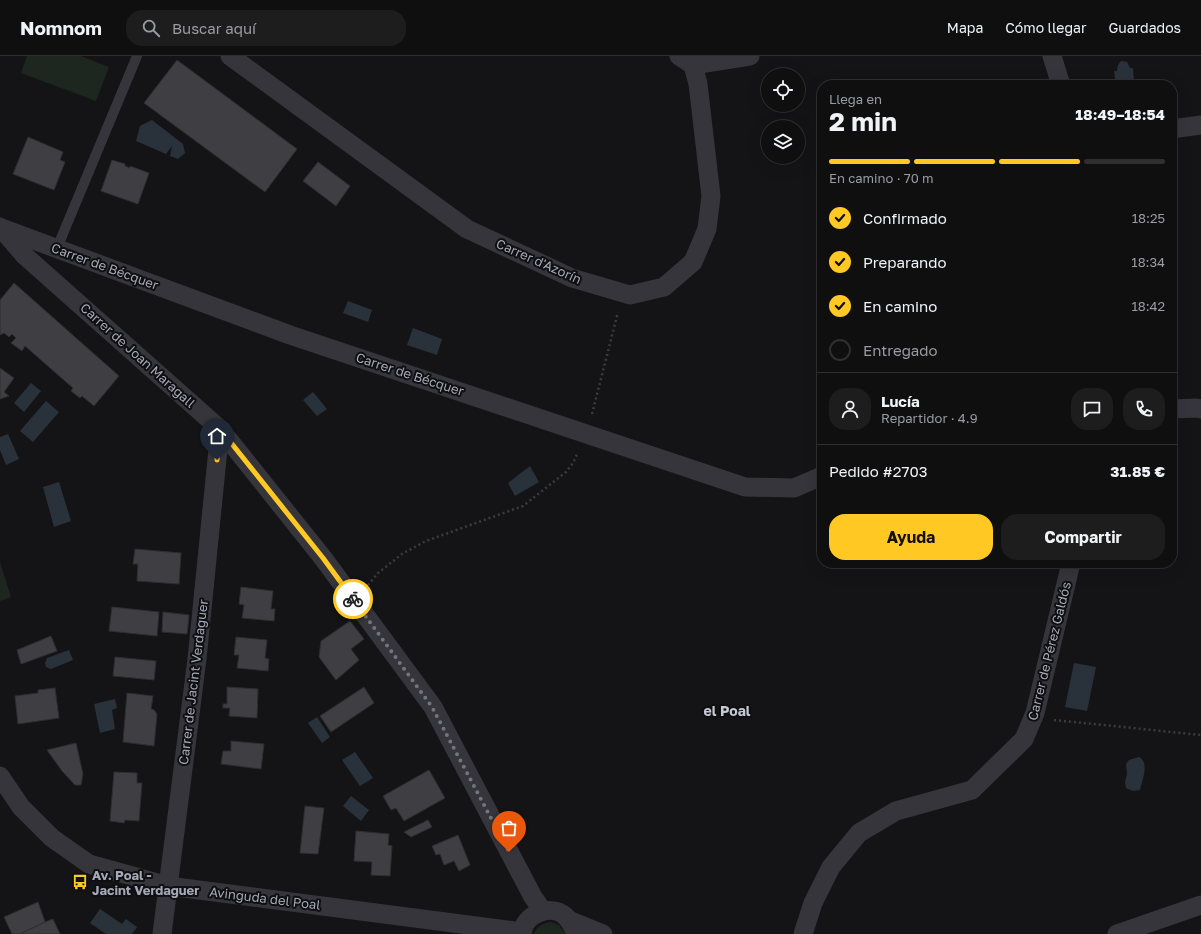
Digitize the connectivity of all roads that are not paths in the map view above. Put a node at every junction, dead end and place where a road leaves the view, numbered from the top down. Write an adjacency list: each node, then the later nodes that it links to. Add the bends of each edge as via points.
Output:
1 (137, 56): 10 (lane)
2 (230, 56): 5 (street, Carrer d'Azorín, via 466,229 572,278 630,295 664,287 694,262 708,230 711,196 698,84)
3 (750, 56): 5 (street)
4 (1052, 56): 6 (street)
5 (686, 60)
6 (1059, 80)
7 (1201, 125): 8 (street)
8 (1177, 128)
9 (1, 229): 10 (street, Carrer de Bécquer); 13 (street, Carrer de Joan Maragall, via 25,256)
10 (57, 248): 14 (street, Carrer de Bécquer, via 290,335 745,487 794,488)
11 (1177, 409): 12 (street)
12 (1201, 409)
13 (220, 429): 17 (street, Carrer de Jacint Verdaguer, via 197,659); 19 (street, Carrer de Joan Maragall, via 323,558 432,707 533,897)
14 (817, 478)
15 (1070, 568): 24 (street, Carrer de Pérez Galdós, via 1035,713 1024,740 972,790 896,811 859,833 831,866 813,903)
16 (0, 776): 17 (street, Avinguda del Poal, via 20,807 52,838 90,864)
17 (168, 886): 21 (street, Avinguda del Poal); 22 (street, Carrer de Jacint Verdaguer)
18 (1201, 905): 25 (street)
19 (543, 911): 20 (street, via 564,914); 21 (street, via 526,922)
20 (573, 928): 23 (street)
21 (522, 933)
22 (162, 934)
23 (603, 934)
24 (803, 934)
25 (1117, 934)

